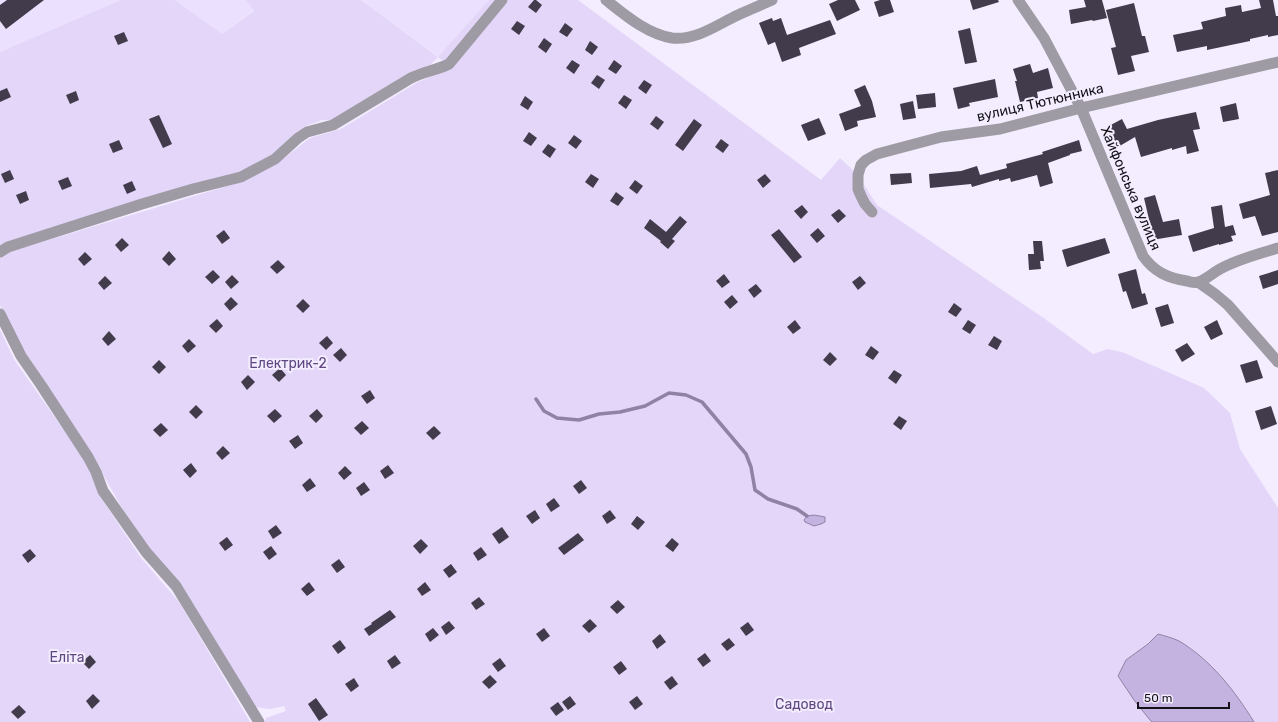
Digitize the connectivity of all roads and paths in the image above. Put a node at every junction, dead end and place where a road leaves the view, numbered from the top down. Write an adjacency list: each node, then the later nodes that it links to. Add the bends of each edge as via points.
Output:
1 (502, 0): 9 (street, via 449,64 411,78 333,125 307,132 275,159 242,177 142,204 8,247)
2 (606, 0): 3 (street, via 650,30 673,38 704,32)
3 (772, 0)
4 (1018, 0): 6 (street, Хайфонська вулиця, via 1044,38)
5 (1278, 62): 6 (street, вулиця Тютюнника)
6 (1081, 108): 7 (street, вулиця Тютюнника, via 1000,129 941,137 877,154 861,165 858,175 858,189); 10 (street, Хайфонська вулиця, via 1143,256 1164,276)
7 (872, 212)
8 (1278, 248): 10 (street, via 1247,257)
9 (0, 252)
10 (1198, 282): 12 (street, via 1228,305)
11 (0, 314): 13 (street, via 20,356 90,462 103,491 146,552 176,586)
12 (1278, 362)
13 (259, 722)

